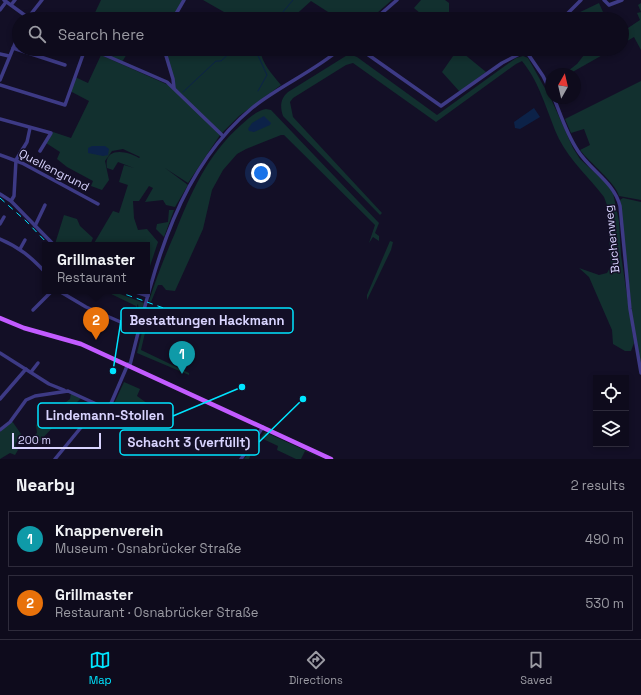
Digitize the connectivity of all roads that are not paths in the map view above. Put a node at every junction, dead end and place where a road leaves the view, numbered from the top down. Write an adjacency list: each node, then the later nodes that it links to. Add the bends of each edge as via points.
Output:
1 (15, 0): 9 (street)
2 (42, 0): 12 (street)
3 (184, 0): 13 (street)
4 (397, 0): 14 (street)
5 (581, 0): 15 (street)
6 (604, 0): 7 (street, via 609,5)
7 (622, 0)
8 (5, 1): 9 (street); 10 (street)
9 (11, 5): 11 (street)
10 (0, 10)
11 (20, 12)
12 (33, 12)
13 (177, 12)
14 (383, 12)
15 (569, 12)
16 (12, 48): 18 (street)
17 (0, 54): 18 (street)
18 (9, 56): 28 (street)
19 (37, 56): 27 (street)
20 (82, 56): 30 (street, via 65,105)
21 (107, 56): 31 (street)
22 (166, 56): 31 (street)
23 (331, 56): 35 (street, via 264,99)
24 (370, 56): 25 (street, via 441,106)
25 (513, 56)
26 (531, 56): 29 (street)
27 (65, 65)
28 (0, 80)
29 (545, 80)
30 (0, 85)
31 (174, 88): 35 (street)
32 (557, 104): 64 (street, Buchenweg, via 578,152 617,195 630,309)
33 (0, 119): 34 (street)
34 (30, 128): 36 (street, via 50,133); 38 (street, via 27,142)
35 (223, 136): 51 (street, via 202,163 188,188 165,241)
36 (40, 151)
37 (0, 156): 38 (street, Quellengrund)
38 (16, 160): 40 (street, via 14,196); 41 (street, Quellengrund)
39 (0, 194): 40 (street)
40 (11, 201): 45 (street)
41 (98, 204)
42 (45, 205): 45 (street)
43 (4, 217): 44 (street)
44 (0, 224)
45 (35, 226): 48 (street)
46 (0, 239): 49 (street)
47 (25, 240): 49 (street)
48 (51, 242)
49 (20, 249): 50 (street)
50 (42, 269)
51 (150, 290)
52 (49, 294): 56 (street)
53 (64, 294): 58 (street, via 86,307)
54 (142, 294): 55 (street)
55 (148, 296): 58 (street)
56 (33, 310)
57 (0, 318): 61 (main road, via 24,328 81,344)
58 (139, 330): 61 (street)
59 (0, 353): 62 (street)
60 (38, 363): 63 (street)
61 (129, 365): 67 (street); 68 (main road)
62 (26, 369): 63 (street); 66 (street)
63 (31, 372): 65 (street)
64 (641, 373)
65 (66, 391): 67 (street, via 75,392); 69 (street, via 28,399 10,422)
66 (0, 399)
67 (109, 408): 70 (street, via 84,425)
68 (263, 428): 71 (street); 72 (main road)
69 (0, 430)
70 (55, 459)
71 (241, 459)
72 (331, 459)

